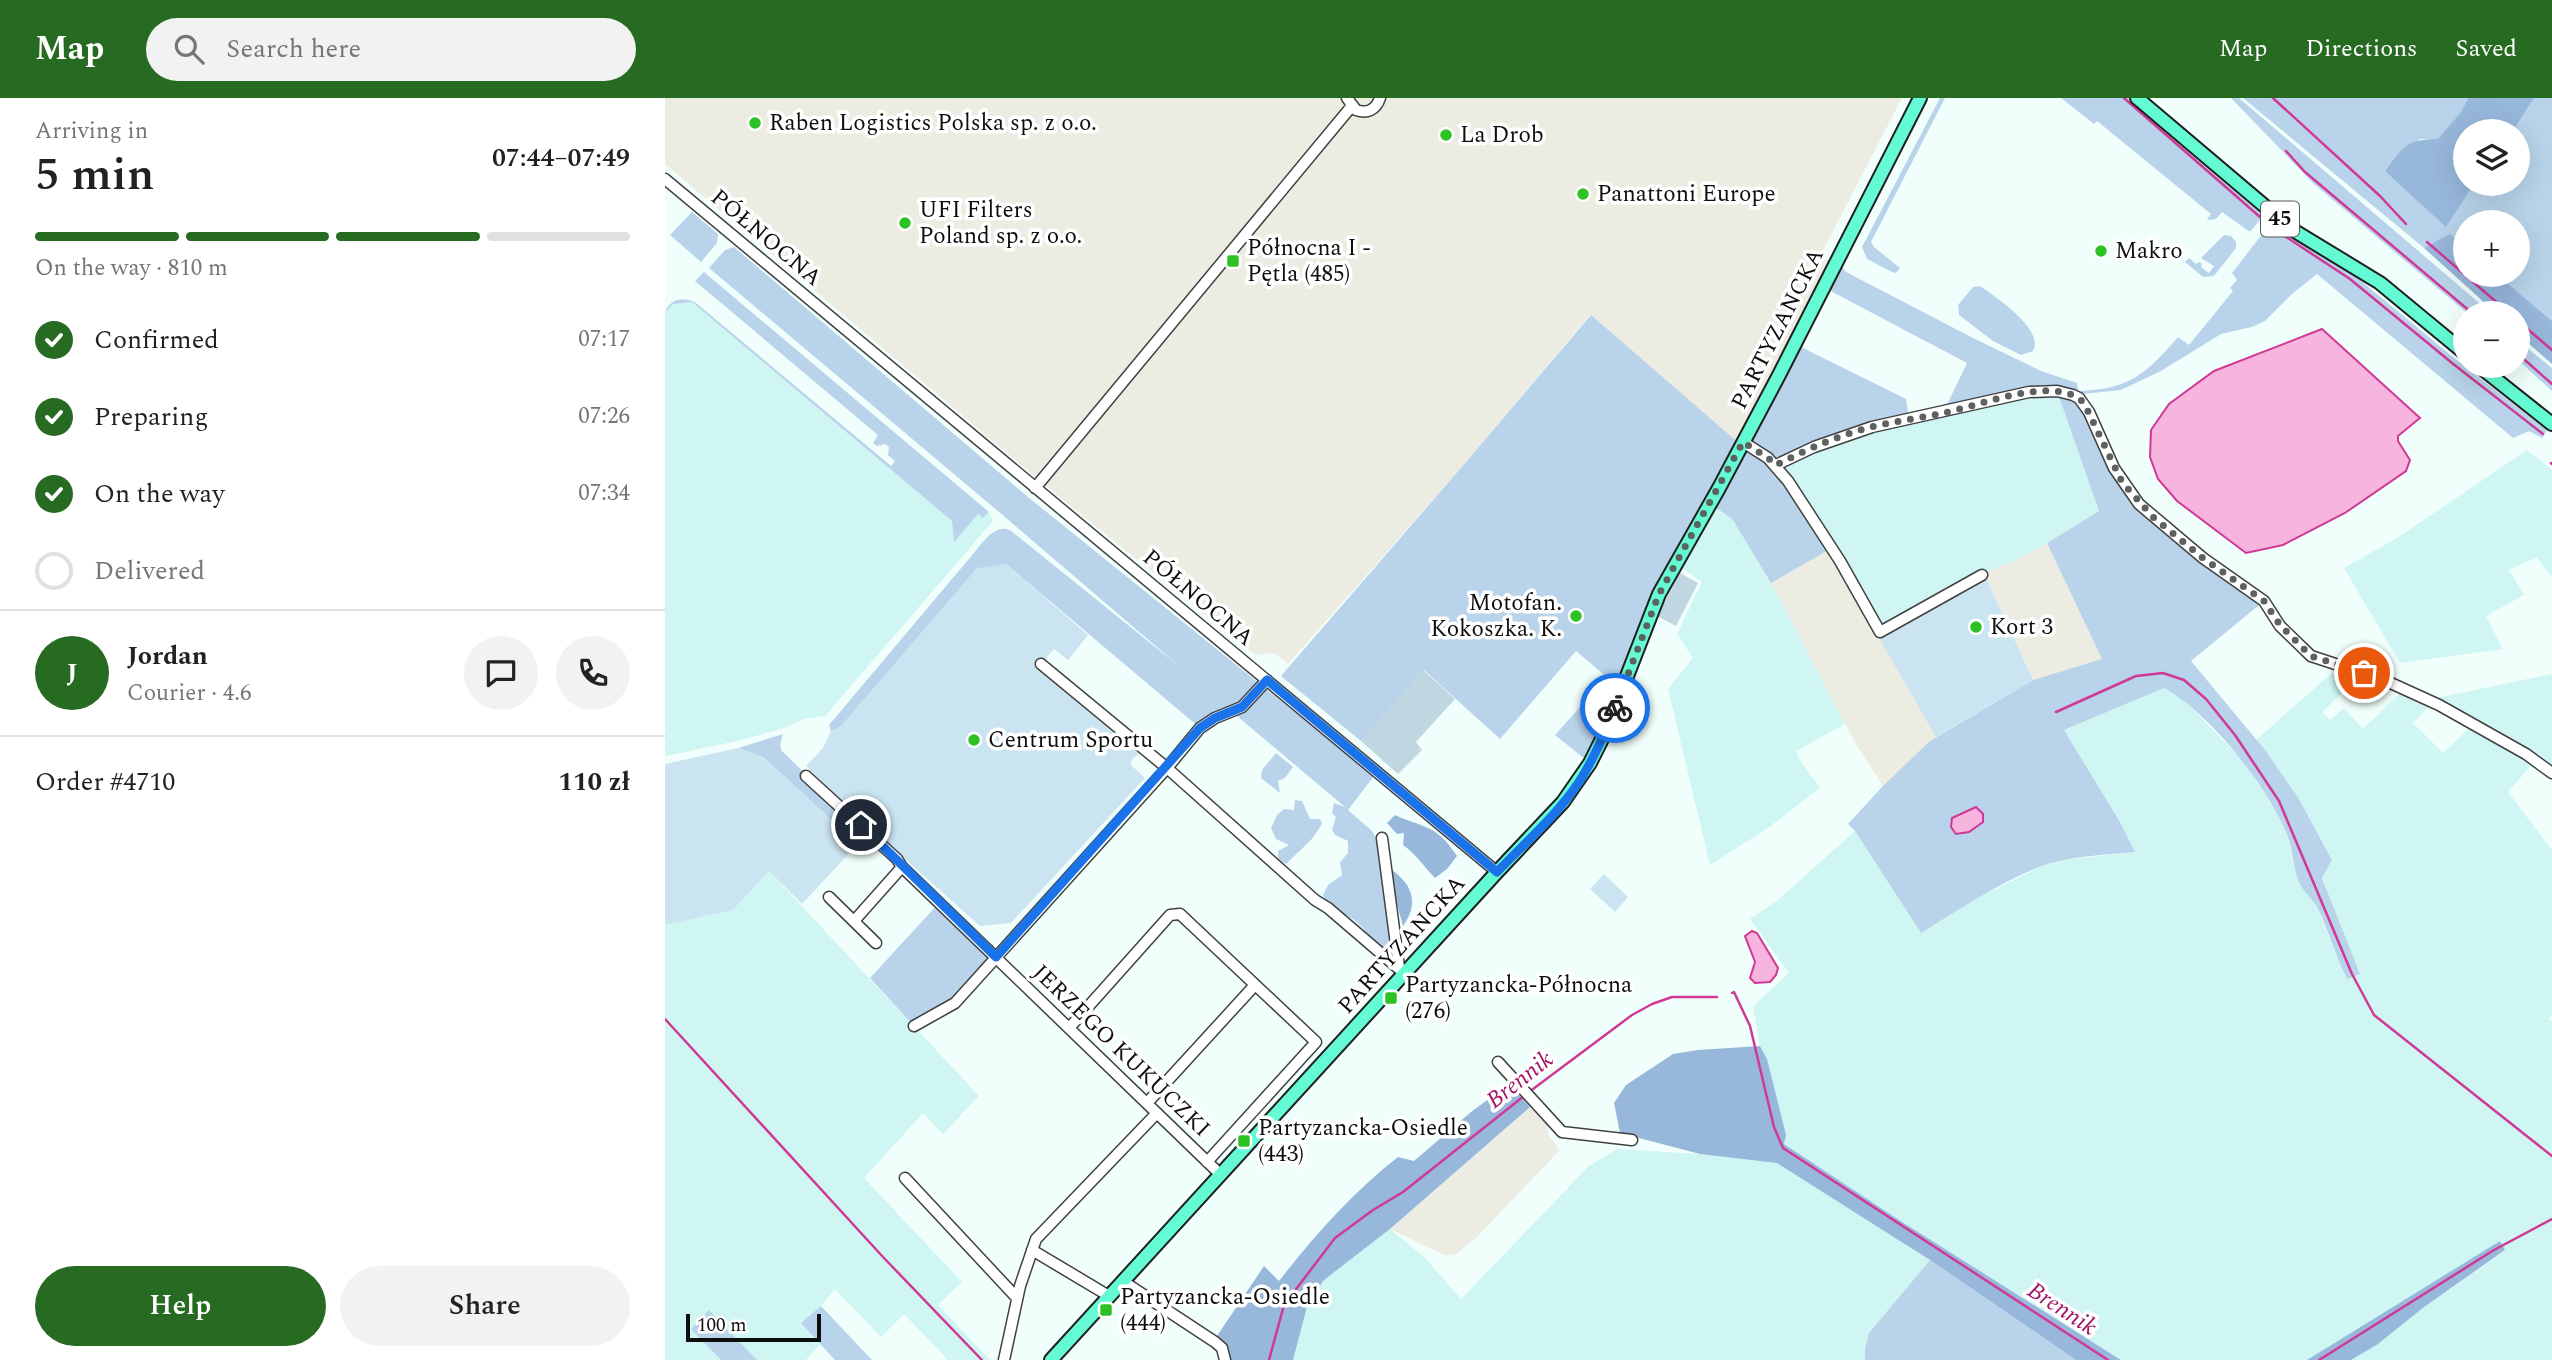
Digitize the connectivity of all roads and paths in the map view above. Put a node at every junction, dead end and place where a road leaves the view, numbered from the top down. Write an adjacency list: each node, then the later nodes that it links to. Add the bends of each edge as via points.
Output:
1 (1380, 98): 4 (street, via 1376,107 1366,112)
2 (1920, 98): 9 (main road, PARTYZANCKA)
3 (2137, 98): 6 (main road, 45, via 2272,214 2380,283)
4 (1349, 102): 11 (street)
5 (665, 179): 11 (street, PÓŁNOCNA)
6 (2453, 343)
7 (2494, 378): 8 (main road)
8 (2552, 424)
9 (1743, 442): 10 (street); 20 (main road, PARTYZANCKA, via 1659,594 1604,735 1583,775)
10 (1776, 465): 12 (street, via 1880,632); 16 (street, via 1872,427 2029,392 2073,395 2089,412 2130,493 2173,535 2264,601 2311,656 2388,681 2439,705)
11 (1035, 488): 14 (street, PÓŁNOCNA)
12 (1982, 575)
13 (1041, 664): 15 (street)
14 (1267, 680): 15 (street, via 1242,707 1200,728); 20 (street, PÓŁNOCNA)
15 (1167, 768): 24 (street); 25 (street)
16 (2552, 773)
17 (806, 776): 19 (street, JERZEGO KUKUCZKI)
18 (1382, 838): 25 (street)
19 (902, 867): 22 (street); 24 (street, JERZEGO KUKUCZKI)
20 (1497, 872): 25 (main road, PARTYZANCKA)
21 (829, 897): 22 (street)
22 (854, 921): 23 (street)
23 (876, 943)
24 (996, 957): 27 (street, via 955,1003); 28 (street, JERZEGO KUKUCZKI)
25 (1402, 971): 34 (main road, PARTYZANCKA)
26 (1255, 985): 28 (street, via 1179,915 1170,915); 30 (street); 33 (street, via 1316,1042)
27 (914, 1026)
28 (1070, 1027): 30 (street, JERZEGO KUKUCZKI)
29 (1498, 1062): 32 (street, via 1562,1132)
30 (1147, 1103): 31 (street, JERZEGO KUKUCZKI)
31 (1157, 1113): 33 (street, JERZEGO KUKUCZKI); 36 (street, via 1037,1239)
32 (1632, 1140)
33 (1207, 1162): 34 (street, JERZEGO KUKUCZKI)
34 (1221, 1175): 37 (main road, PARTYZANCKA)
35 (905, 1178): 39 (street)
36 (1032, 1250): 38 (street); 39 (street)
37 (1124, 1282): 38 (main road, PARTYZANCKA); 42 (street, via 1215,1342)
38 (1109, 1296): 41 (main road, PARTYZANCKA)
39 (1017, 1298): 40 (street)
40 (1004, 1360)
41 (1051, 1360)
42 (1225, 1360)

